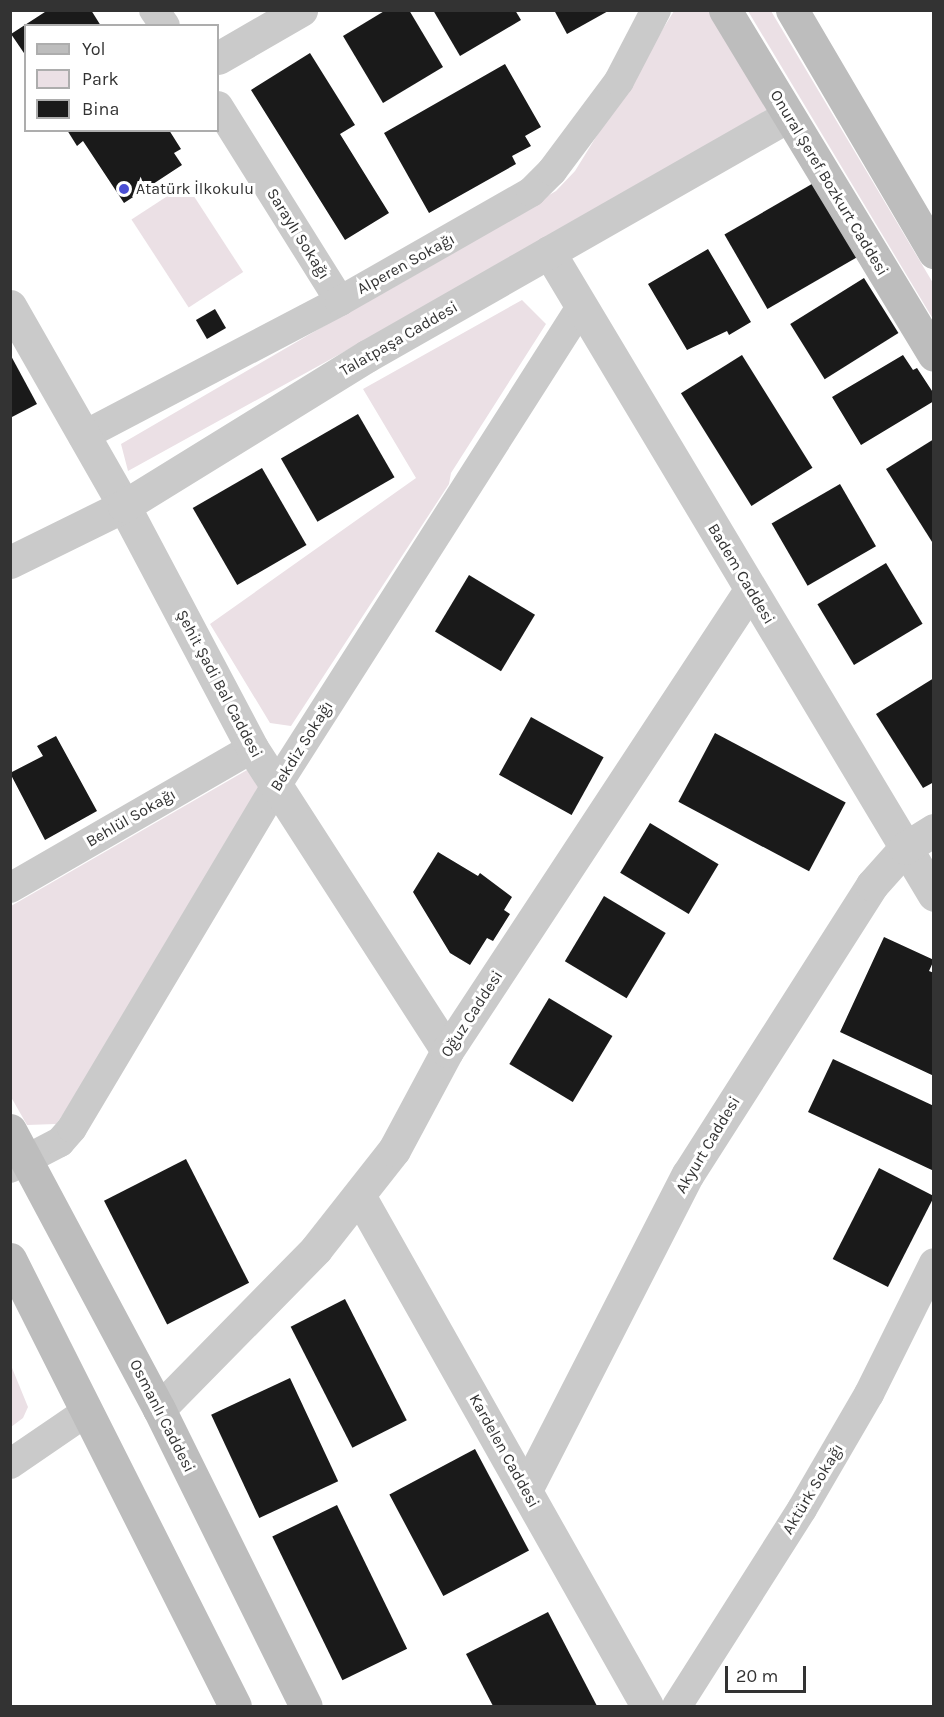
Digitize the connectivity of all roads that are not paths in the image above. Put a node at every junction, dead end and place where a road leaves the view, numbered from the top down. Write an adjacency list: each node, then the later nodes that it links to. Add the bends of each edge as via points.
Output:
1 (154, 10): 6 (street)
2 (301, 10): 7 (street)
3 (656, 10): 12 (street, Alperen Sokağı, via 618,81 552,171 531,192)
4 (725, 10): 9 (main road, Onural Şeref Bozkurt Caddesi)
5 (792, 10): 11 (main road)
6 (164, 24)
7 (219, 57)
8 (219, 108): 12 (street, Saraylı Sokağı)
9 (788, 116): 10 (street, Talatpaşa Caddesi); 15 (main road, Onural Şeref Bozkurt Caddesi)
10 (549, 252): 14 (street, Badem Caddesi); 17 (street, Talatpaşa Caddesi, via 367,356)
11 (933, 252)
12 (340, 301): 16 (street, Alperen Sokağı)
13 (10, 306): 16 (street, Şehit Şadi Bal Caddesi)
14 (581, 307): 19 (street, Badem Caddesi); 21 (street, Bekdiz Sokağı)
15 (933, 355)
16 (83, 436): 17 (street, Şehit Şadi Bal Caddesi)
17 (124, 506): 18 (street, Talatpaşa Caddesi); 20 (street, Şehit Şadi Bal Caddesi)
18 (10, 562)
19 (750, 590): 23 (street, Badem Caddesi); 26 (street, Oğuz Caddesi)
20 (252, 748): 21 (street, Şehit Şadi Bal Caddesi); 24 (street, Behlül Sokağı)
21 (276, 786): 26 (street, Şehit Şadi Bal Caddesi); 28 (street, Bekdiz Sokağı, via 72,1128 60,1142)
22 (933, 830): 23 (street, Akyurt Caddesi)
23 (905, 848): 25 (street, Badem Caddesi); 35 (street, Akyurt Caddesi, via 872,885 688,1174)
24 (10, 888)
25 (933, 895)
26 (447, 1051): 29 (street, Oğuz Caddesi, via 394,1150)
27 (10, 1130): 28 (main road, Osmanlı Caddesi)
28 (19, 1164): 32 (main road, Osmanlı Caddesi)
29 (360, 1197): 32 (street, Oğuz Caddesi, via 316,1249); 35 (street, Kardelen Caddesi)
30 (10, 1259): 33 (main road)
31 (933, 1263): 39 (street, Aktürk Sokağı, via 870,1394)
32 (159, 1409): 37 (main road, Osmanlı Caddesi)
33 (86, 1412): 34 (street); 36 (main road)
34 (10, 1464)
35 (526, 1490): 38 (street, Kardelen Caddesi)
36 (235, 1707)
37 (306, 1707)
38 (647, 1707)
39 (677, 1707)

